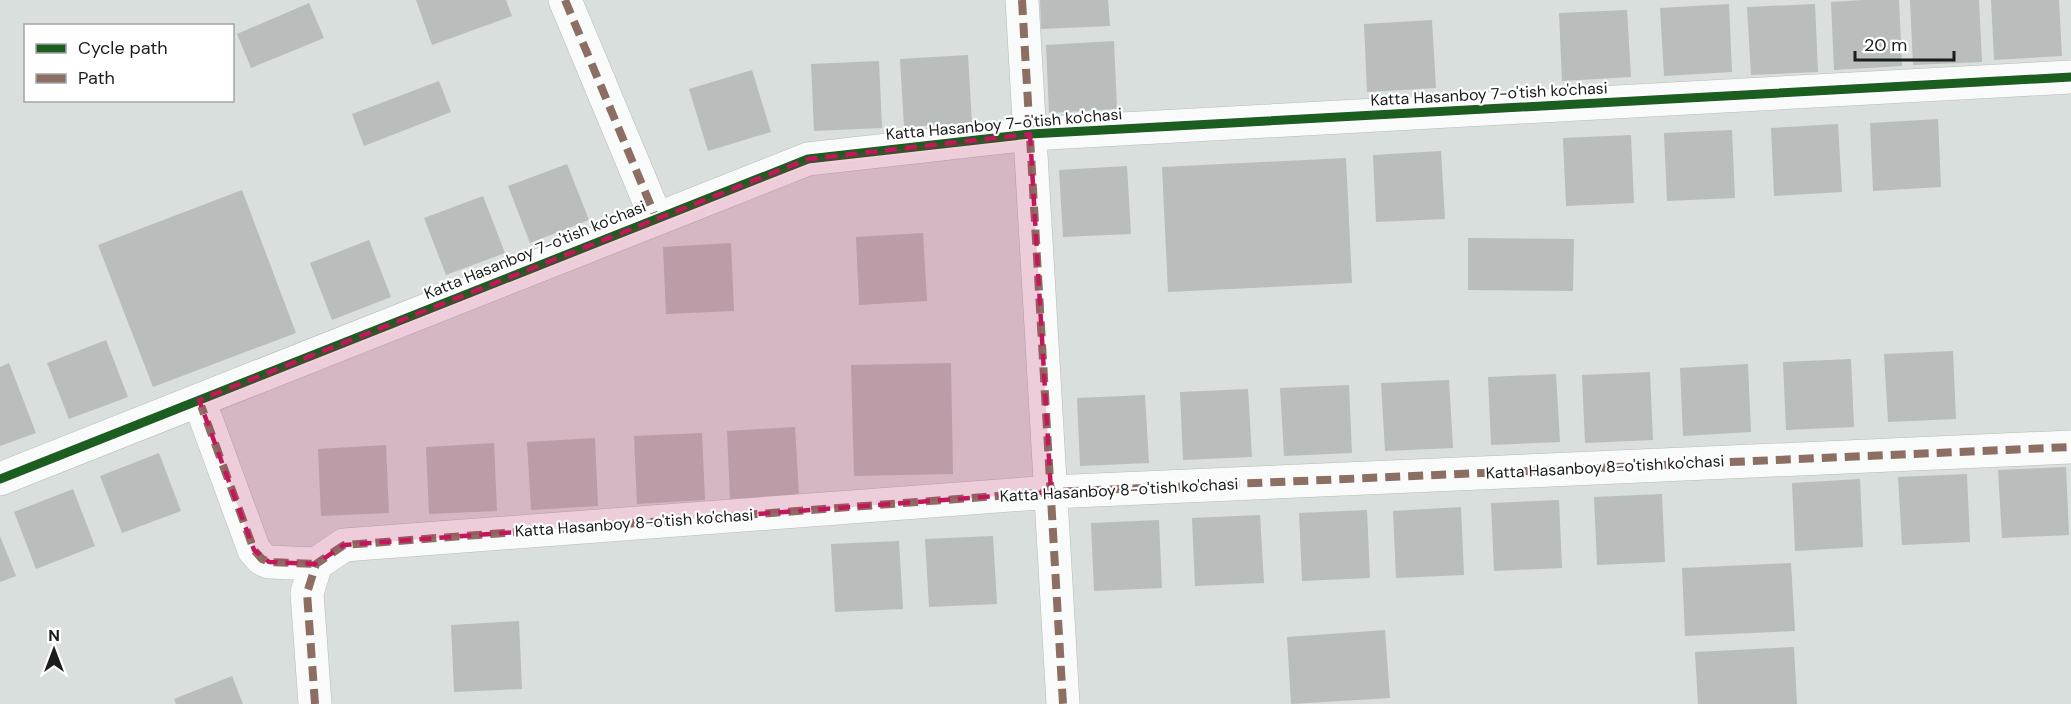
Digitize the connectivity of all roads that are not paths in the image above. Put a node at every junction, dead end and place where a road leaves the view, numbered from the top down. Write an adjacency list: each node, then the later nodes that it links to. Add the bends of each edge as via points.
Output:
1 (565, 0): 5 (street)
2 (1022, 0): 4 (street)
3 (2071, 77): 4 (street, Katta Hasanboy 7-o'tish ko'chasi)
4 (1030, 134): 5 (street, Katta Hasanboy 7-o'tish ko'chasi, via 808,159); 9 (street)
5 (656, 218): 6 (street, Katta Hasanboy 7-o'tish ko'chasi)
6 (199, 400): 8 (street, Katta Hasanboy 7-o'tish ko'chasi); 10 (street, via 254,550 269,562)
7 (2071, 447): 9 (street, Katta Hasanboy 8-o'tish ko'chasi)
8 (0, 479)
9 (1051, 492): 10 (street, Katta Hasanboy 8-o'tish ko'chasi, via 344,545); 12 (street)
10 (316, 564): 11 (street, via 307,592)
11 (315, 704)
12 (1063, 704)

